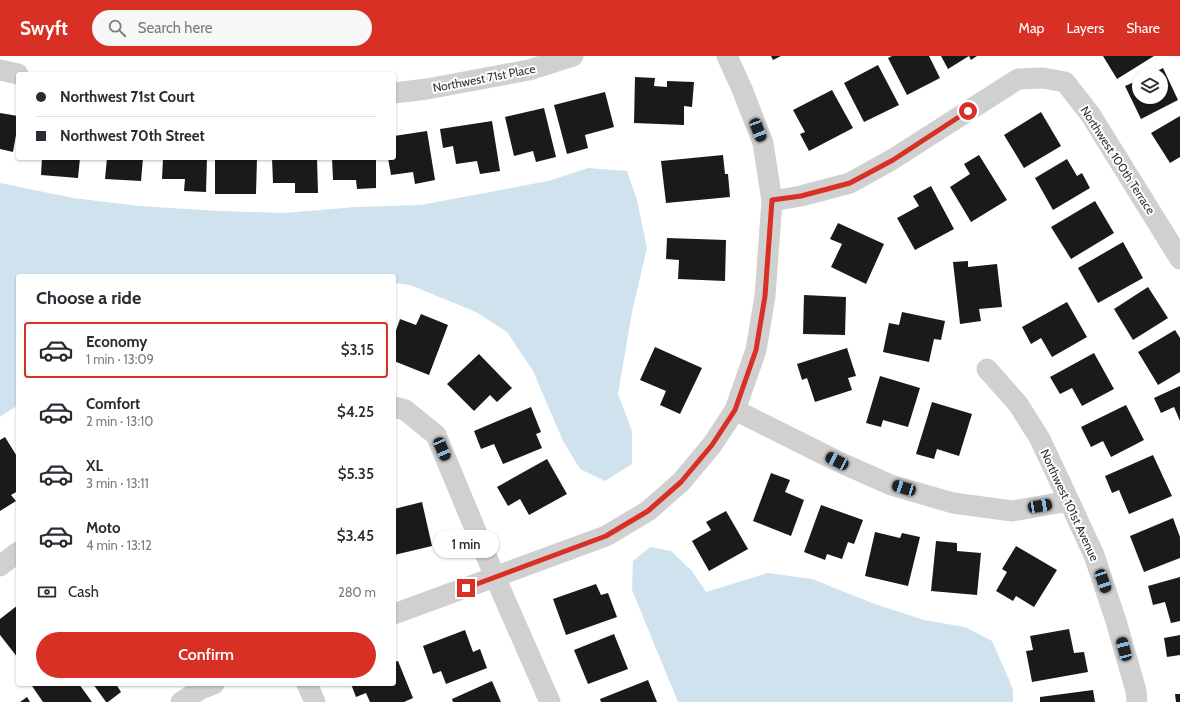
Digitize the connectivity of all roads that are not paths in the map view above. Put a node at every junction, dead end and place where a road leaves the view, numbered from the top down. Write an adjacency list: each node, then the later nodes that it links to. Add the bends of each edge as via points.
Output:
1 (573, 56): 5 (street, Northwest 71st Place, via 529,70)
2 (727, 56): 6 (street, via 763,143)
3 (0, 70): 4 (street)
4 (16, 74)
5 (396, 93)
6 (772, 200): 7 (street, Northwest 100th Terrace, via 801,196 850,183 893,160 1018,79 1043,78 1065,82 1090,114); 10 (street, via 765,296 756,350)
7 (1180, 259)
8 (987, 369): 11 (street, Northwest 101st Avenue, via 1018,404 1040,439)
9 (396, 408): 14 (street, via 406,410 436,435)
10 (735, 410): 11 (street, via 891,485 953,504 1012,511); 14 (street, via 712,445 681,482 648,511 606,536)
11 (1069, 501): 21 (street, Northwest 101st Avenue, via 1094,555 1109,599)
12 (16, 554): 13 (street)
13 (0, 566)
14 (495, 577): 15 (street); 20 (street)
15 (396, 613)
16 (209, 686): 18 (street)
17 (308, 686): 19 (street)
18 (181, 702)
19 (315, 702)
20 (550, 702)
21 (1137, 702)

